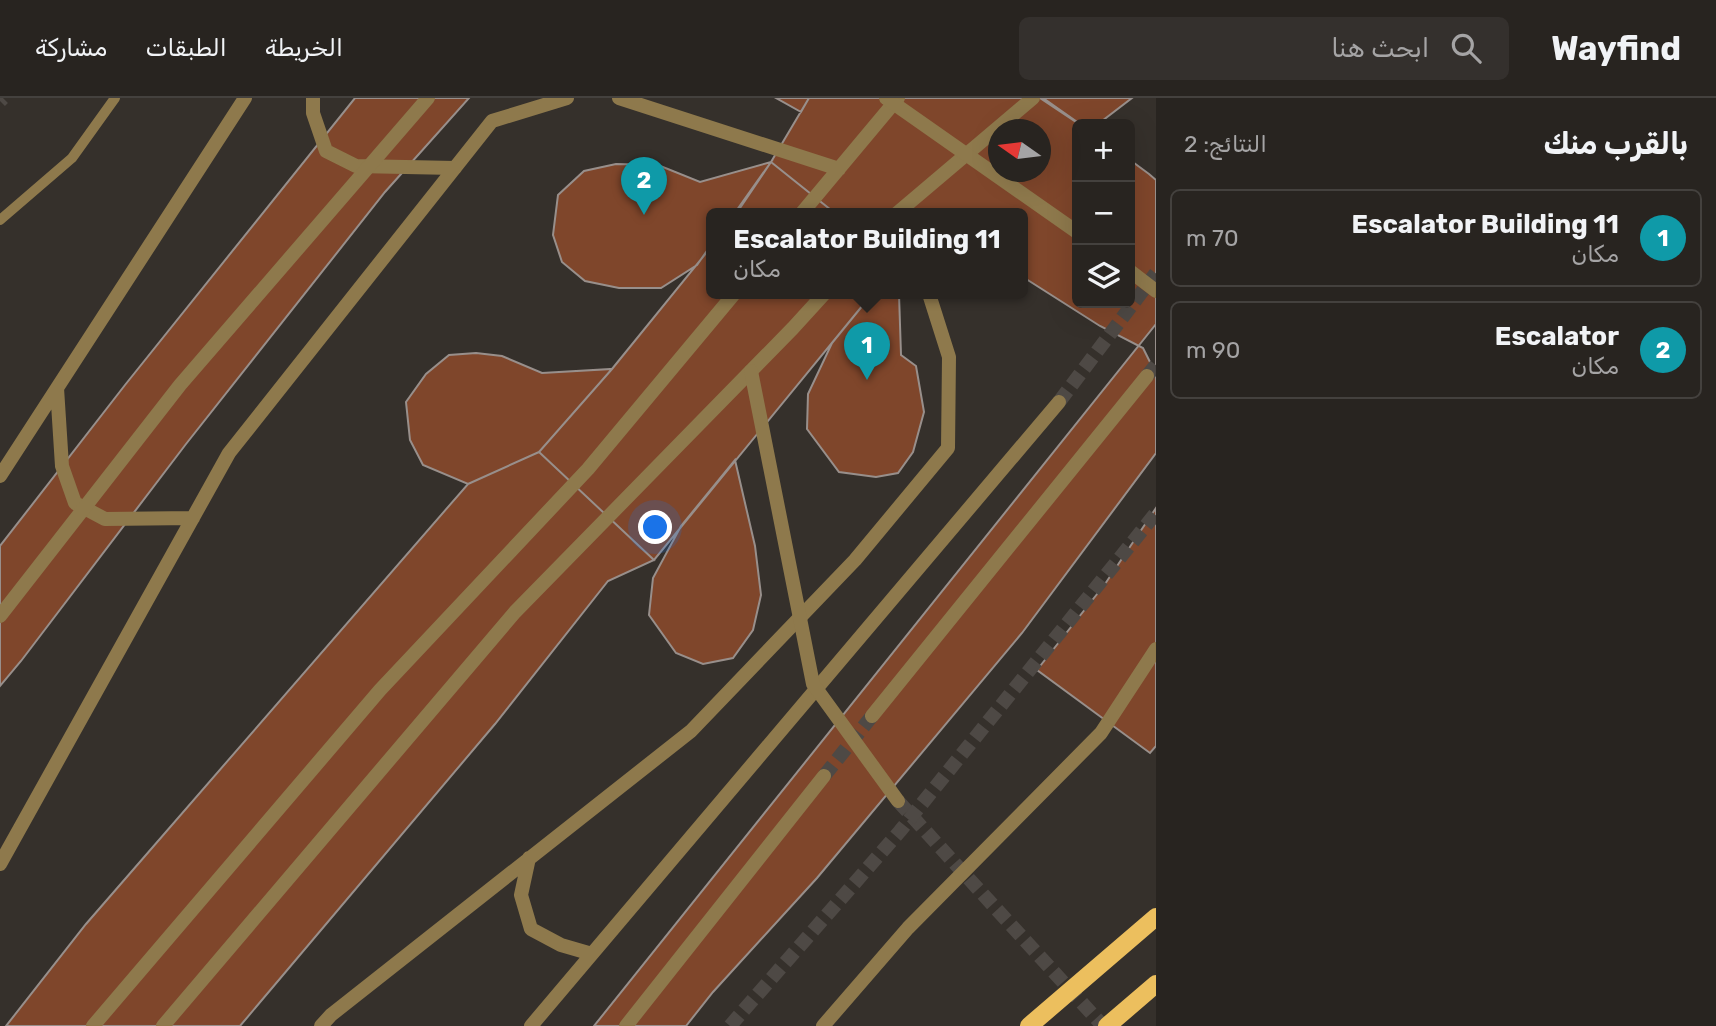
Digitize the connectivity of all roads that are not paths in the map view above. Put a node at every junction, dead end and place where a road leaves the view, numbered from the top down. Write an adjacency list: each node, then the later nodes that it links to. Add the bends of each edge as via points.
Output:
1 (115, 98): 14 (lane, via 72,158)
2 (245, 98): 23 (street)
3 (313, 98): 10 (street, via 313,113 326,151 356,166)
4 (428, 98): 27 (street, bridge, via 180,385)
5 (568, 98): 10 (street, via 492,121)
6 (619, 98): 11 (street)
7 (886, 98): 15 (street, bridge)
8 (898, 98): 11 (street)
9 (1033, 98): 13 (street)
10 (455, 168): 26 (street, via 229,453)
11 (839, 169): 12 (street)
12 (806, 208)
13 (906, 208)
14 (0, 220)
15 (1072, 228)
16 (1135, 275): 17 (street, bridge)
17 (1156, 291)
18 (730, 299): 37 (street, via 588,468 380,690)
19 (819, 299): 21 (street)
20 (931, 299): 32 (street, via 949,357 948,448 855,560 691,731)
21 (751, 370): 31 (street, bridge, via 813,684); 38 (street, via 515,612)
22 (1147, 376): 29 (street)
23 (57, 388): 25 (street); 26 (street, via 62,466 75,503 105,519)
24 (1059, 402): 35 (street)
25 (0, 476)
26 (193, 518): 33 (street)
27 (0, 616)
28 (1156, 649): 42 (street, via 1101,733 908,928)
29 (872, 716)
30 (824, 776): 41 (street)
31 (898, 801)
32 (529, 858): 35 (street, via 521,895 531,929); 39 (street)
33 (0, 864)
34 (1156, 917): 43 (main road)
35 (592, 954): 40 (street)
36 (1156, 984): 44 (main road)
37 (93, 1026)
38 (163, 1026)
39 (321, 1026)
40 (531, 1026)
41 (626, 1026)
42 (823, 1026)
43 (1029, 1026)
44 (1107, 1026)

